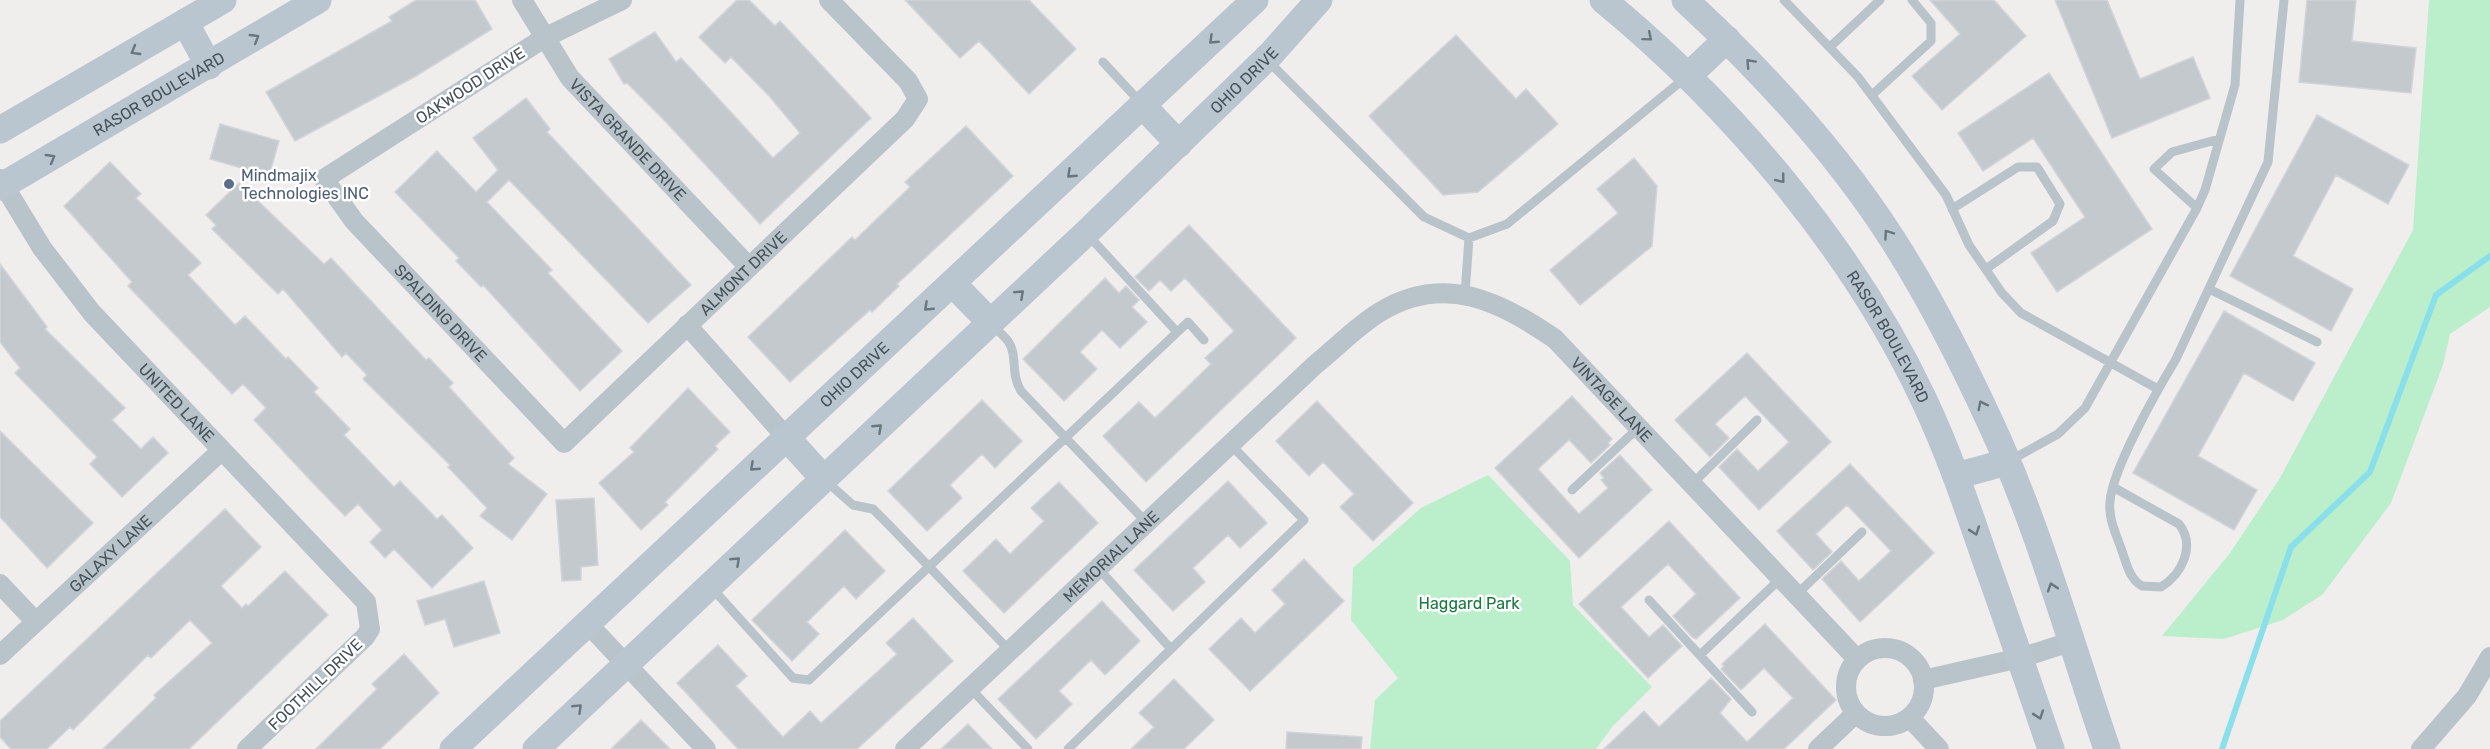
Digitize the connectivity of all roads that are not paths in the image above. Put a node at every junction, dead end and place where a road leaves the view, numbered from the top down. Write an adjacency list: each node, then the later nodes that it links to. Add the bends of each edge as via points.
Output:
1 (223, 0): 15 (main road)
2 (318, 0): 21 (main road, RASOR BOULEVARD, one-way to 2)
3 (522, 0): 16 (street, VISTA GRANDE DRIVE)
4 (622, 0): 16 (street, OAKWOOD DRIVE)
5 (829, 0): 34 (street, ALMONT DRIVE, via 908,81 918,99 905,119)
6 (1255, 0): 24 (main road, OHIO DRIVE, one-way to 24)
7 (1319, 0): 19 (main road, OHIO DRIVE)
8 (1603, 0): 22 (main road, RASOR BOULEVARD, one-way to 22)
9 (1685, 0): 17 (main road)
10 (1784, 0): 18 (lane)
11 (1880, 0): 18 (lane)
12 (1912, 0): 23 (lane, via 1931,23 1931,41)
13 (2240, 0): 26 (lane, via 2235,85)
14 (2284, 0): 37 (lane, via 2268,162)
15 (185, 22): 21 (main road); 25 (main road, one-way to 25)
16 (544, 38): 28 (street, OAKWOOD DRIVE); 34 (street, VISTA GRANDE DRIVE, via 570,78)
17 (1727, 39): 22 (main road); 54 (main road, one-way to 17, via 1943,329 1893,240 1813,134)
18 (1830, 47): 23 (lane)
19 (1266, 59): 27 (main road, OHIO DRIVE); 33 (lane, via 1424,217)
20 (1103, 63): 24 (lane)
21 (209, 66): 29 (main road, RASOR BOULEVARD, one-way to 21)
22 (1689, 75): 33 (lane, via 1507,224); 55 (main road, RASOR BOULEVARD, one-way to 55, via 1747,136 1851,274 1895,343 1935,423)
23 (1872, 95): 31 (lane, via 1946,195)
24 (1143, 106): 27 (main road); 36 (main road, OHIO DRIVE, one-way to 36)
25 (0, 130)
26 (2219, 139): 30 (lane); 30 (lane, via 2172,152 2154,169)
27 (1179, 144): 32 (main road, OHIO DRIVE)
28 (324, 179): 51 (street, SPALDING DRIVE, via 354,221)
29 (1, 184): 53 (street, UNITED LANE, via 42,248 92,313)
30 (2197, 208): 44 (lane)
31 (1952, 209): 35 (lane); 35 (lane, via 2018,167 2037,167 2060,204 2053,221)
32 (1086, 233): 39 (main road, OHIO DRIVE, one-way to 32); 41 (lane)
33 (1469, 238): 38 (lane)
34 (749, 267): 40 (street, ALMONT DRIVE)
35 (1986, 269): 44 (lane, via 2021,313)
36 (953, 284): 39 (main road); 49 (main road, OHIO DRIVE, one-way to 49)
37 (2209, 289): 43 (lane); 46 (lane)
38 (1465, 294): 45 (street, VINTAGE LANE, via 1397,302); 48 (street, VINTAGE LANE, via 1522,316 1555,339)
39 (990, 322): 50 (lane, via 1009,342 1014,379 1021,391); 56 (main road, OHIO DRIVE, one-way to 39)
40 (687, 325): 49 (street); 51 (street, ALMONT DRIVE)
41 (1177, 332): 42 (lane, via 1188,322); 50 (lane)
42 (1204, 340)
43 (2317, 342)
44 (2110, 361): 46 (lane); 54 (lane, via 2085,408 2058,434)
45 (1316, 364): 52 (street, MEMORIAL LANE)
46 (2158, 389): 58 (lane)
47 (1757, 420): 57 (lane)
48 (1638, 428): 57 (street, VINTAGE LANE); 59 (lane)
49 (786, 437): 56 (main road); 71 (main road, OHIO DRIVE, one-way to 71)
50 (1066, 438): 60 (lane); 62 (lane)
51 (564, 443)
52 (1231, 445): 60 (street, MEMORIAL LANE); 73 (lane, via 1304,520)
53 (221, 451): 69 (street, UNITED LANE, via 353,587 366,602); 70 (street, GALAXY LANE)
54 (2007, 462): 55 (main road); 72 (main road, one-way to 54)
55 (1956, 476): 78 (main road, RASOR BOULEVARD, one-way to 78)
56 (824, 479): 62 (lane, via 853,505 873,509); 66 (main road, OHIO DRIVE, one-way to 56)
57 (1691, 485): 64 (street, VINTAGE LANE)
58 (2113, 487): 58 (lane, via 2110,515 2130,574 2142,586 2161,587 2175,577 2181,566 2188,542 2186,532 2180,524)
59 (1572, 490)
60 (1146, 522): 63 (street, MEMORIAL LANE)
61 (1862, 532): 67 (lane)
62 (929, 566): 66 (lane, via 809,680 793,678); 74 (lane)
63 (1098, 568): 73 (lane); 74 (street, MEMORIAL LANE)
64 (1780, 579): 67 (street, VINTAGE LANE); 76 (lane)
65 (0, 584): 70 (street)
66 (709, 585): 80 (main road, OHIO DRIVE)
67 (1796, 595): 79 (street, VINTAGE LANE)
68 (1648, 600): 76 (lane)
69 (369, 614): 86 (street, FOOTHILL DRIVE, via 370,629 365,636)
70 (35, 621): 75 (street, GALAXY LANE)
71 (588, 622): 80 (street); 87 (main road, OHIO DRIVE)
72 (2070, 642): 78 (street); 96 (main road)
73 (1171, 649): 92 (lane)
74 (1009, 650): 82 (street, MEMORIAL LANE)
75 (0, 655)
76 (1700, 655): 83 (lane)
77 (2490, 657): 97 (street, via 2467,696)
78 (2020, 658): 81 (street); 95 (main road, RASOR BOULEVARD, one-way to 95)
79 (1857, 659): 81 (street, via 1872,650 1892,649 1913,660); 84 (street, via 1845,688)
80 (626, 663): 88 (main road, OHIO DRIVE, one-way to 80); 89 (street)
81 (1923, 680): 85 (street, via 1923,699)
82 (970, 688): 90 (street, MEMORIAL LANE); 91 (lane)
83 (1752, 712)
84 (1855, 714): 85 (street, via 1881,727 1898,725); 93 (street)
85 (1910, 717): 94 (street)
86 (247, 749)
87 (453, 749)
88 (536, 749)
89 (706, 749)
90 (905, 749)
91 (1028, 749)
92 (1068, 749)
93 (1818, 749)
94 (1939, 749)
95 (2051, 749)
96 (2107, 749)
97 (2421, 749)

